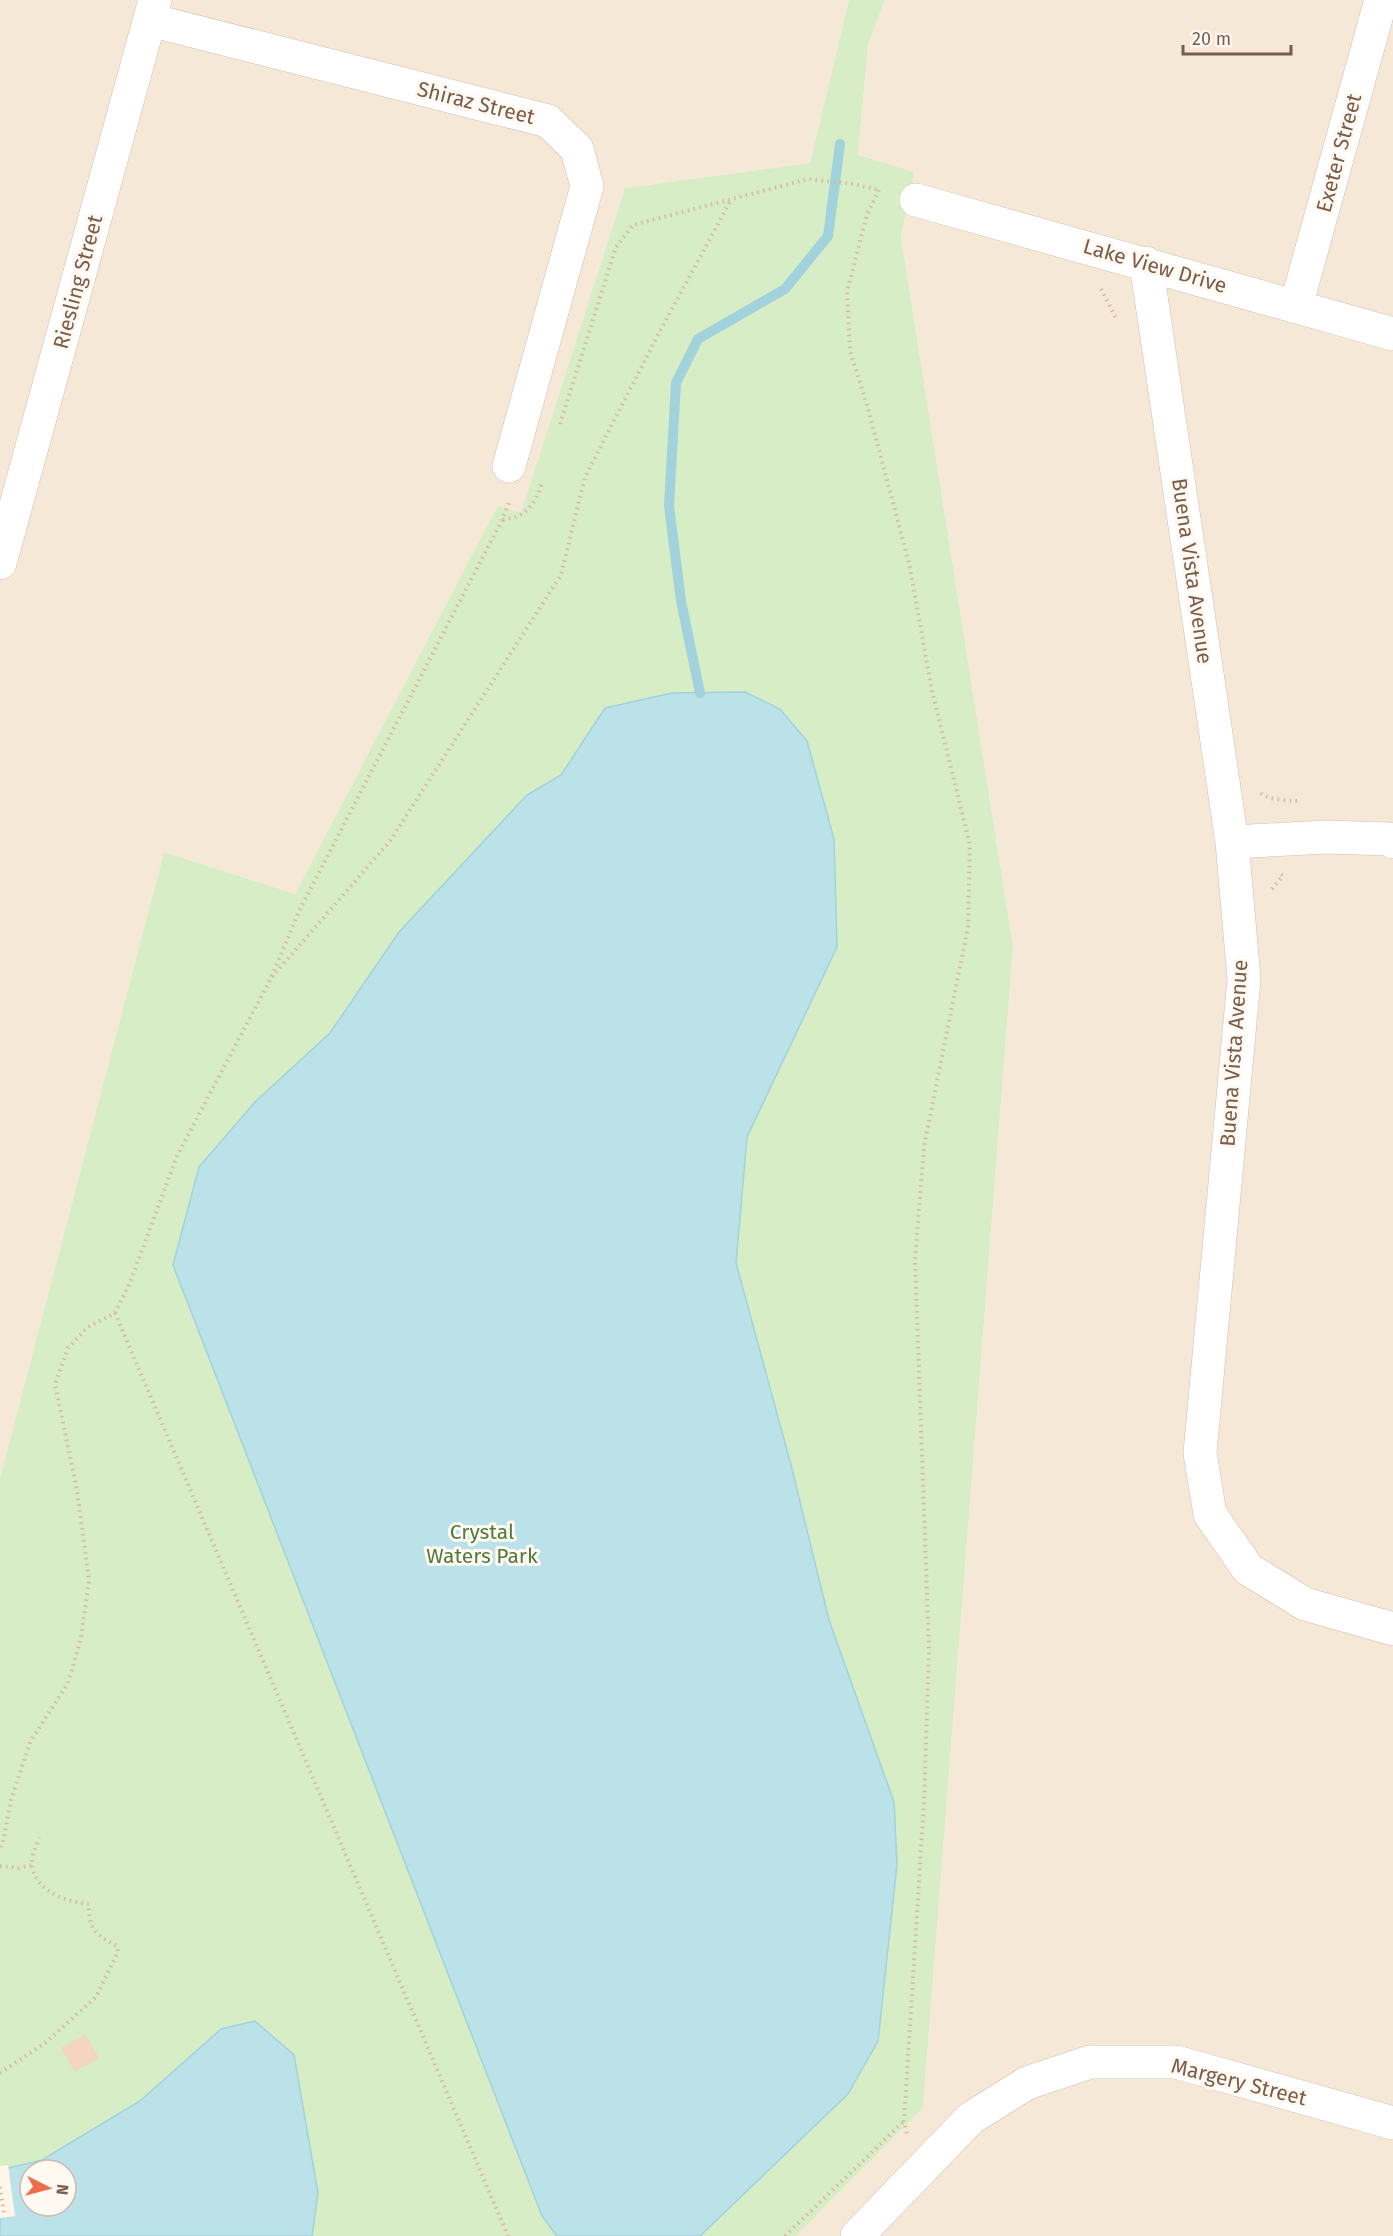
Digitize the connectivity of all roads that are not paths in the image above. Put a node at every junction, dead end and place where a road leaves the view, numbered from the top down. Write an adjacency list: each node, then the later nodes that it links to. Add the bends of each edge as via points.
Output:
1 (1381, 0): 5 (street, Exeter Street)
2 (153, 10): 7 (street, Shiraz Street, via 549,121 577,149 587,186); 8 (street, Riesling Street)
3 (916, 200): 4 (street, Lake View Drive)
4 (1146, 263): 5 (street, Lake View Drive); 9 (street, Buena Vista Avenue)
5 (1296, 306): 6 (street, Lake View Drive)
6 (1393, 334)
7 (509, 466)
8 (0, 563)
9 (1232, 842): 10 (street, via 1326,837 1388,838); 11 (street, Buena Vista Avenue, via 1244,979 1200,1453 1210,1514 1248,1569 1257,1575 1305,1604)
10 (1393, 842)
11 (1393, 1629)
12 (1393, 2123): 13 (street, Margery Street, via 1176,2062 1090,2062 1027,2083 971,2118)
13 (857, 2236)

